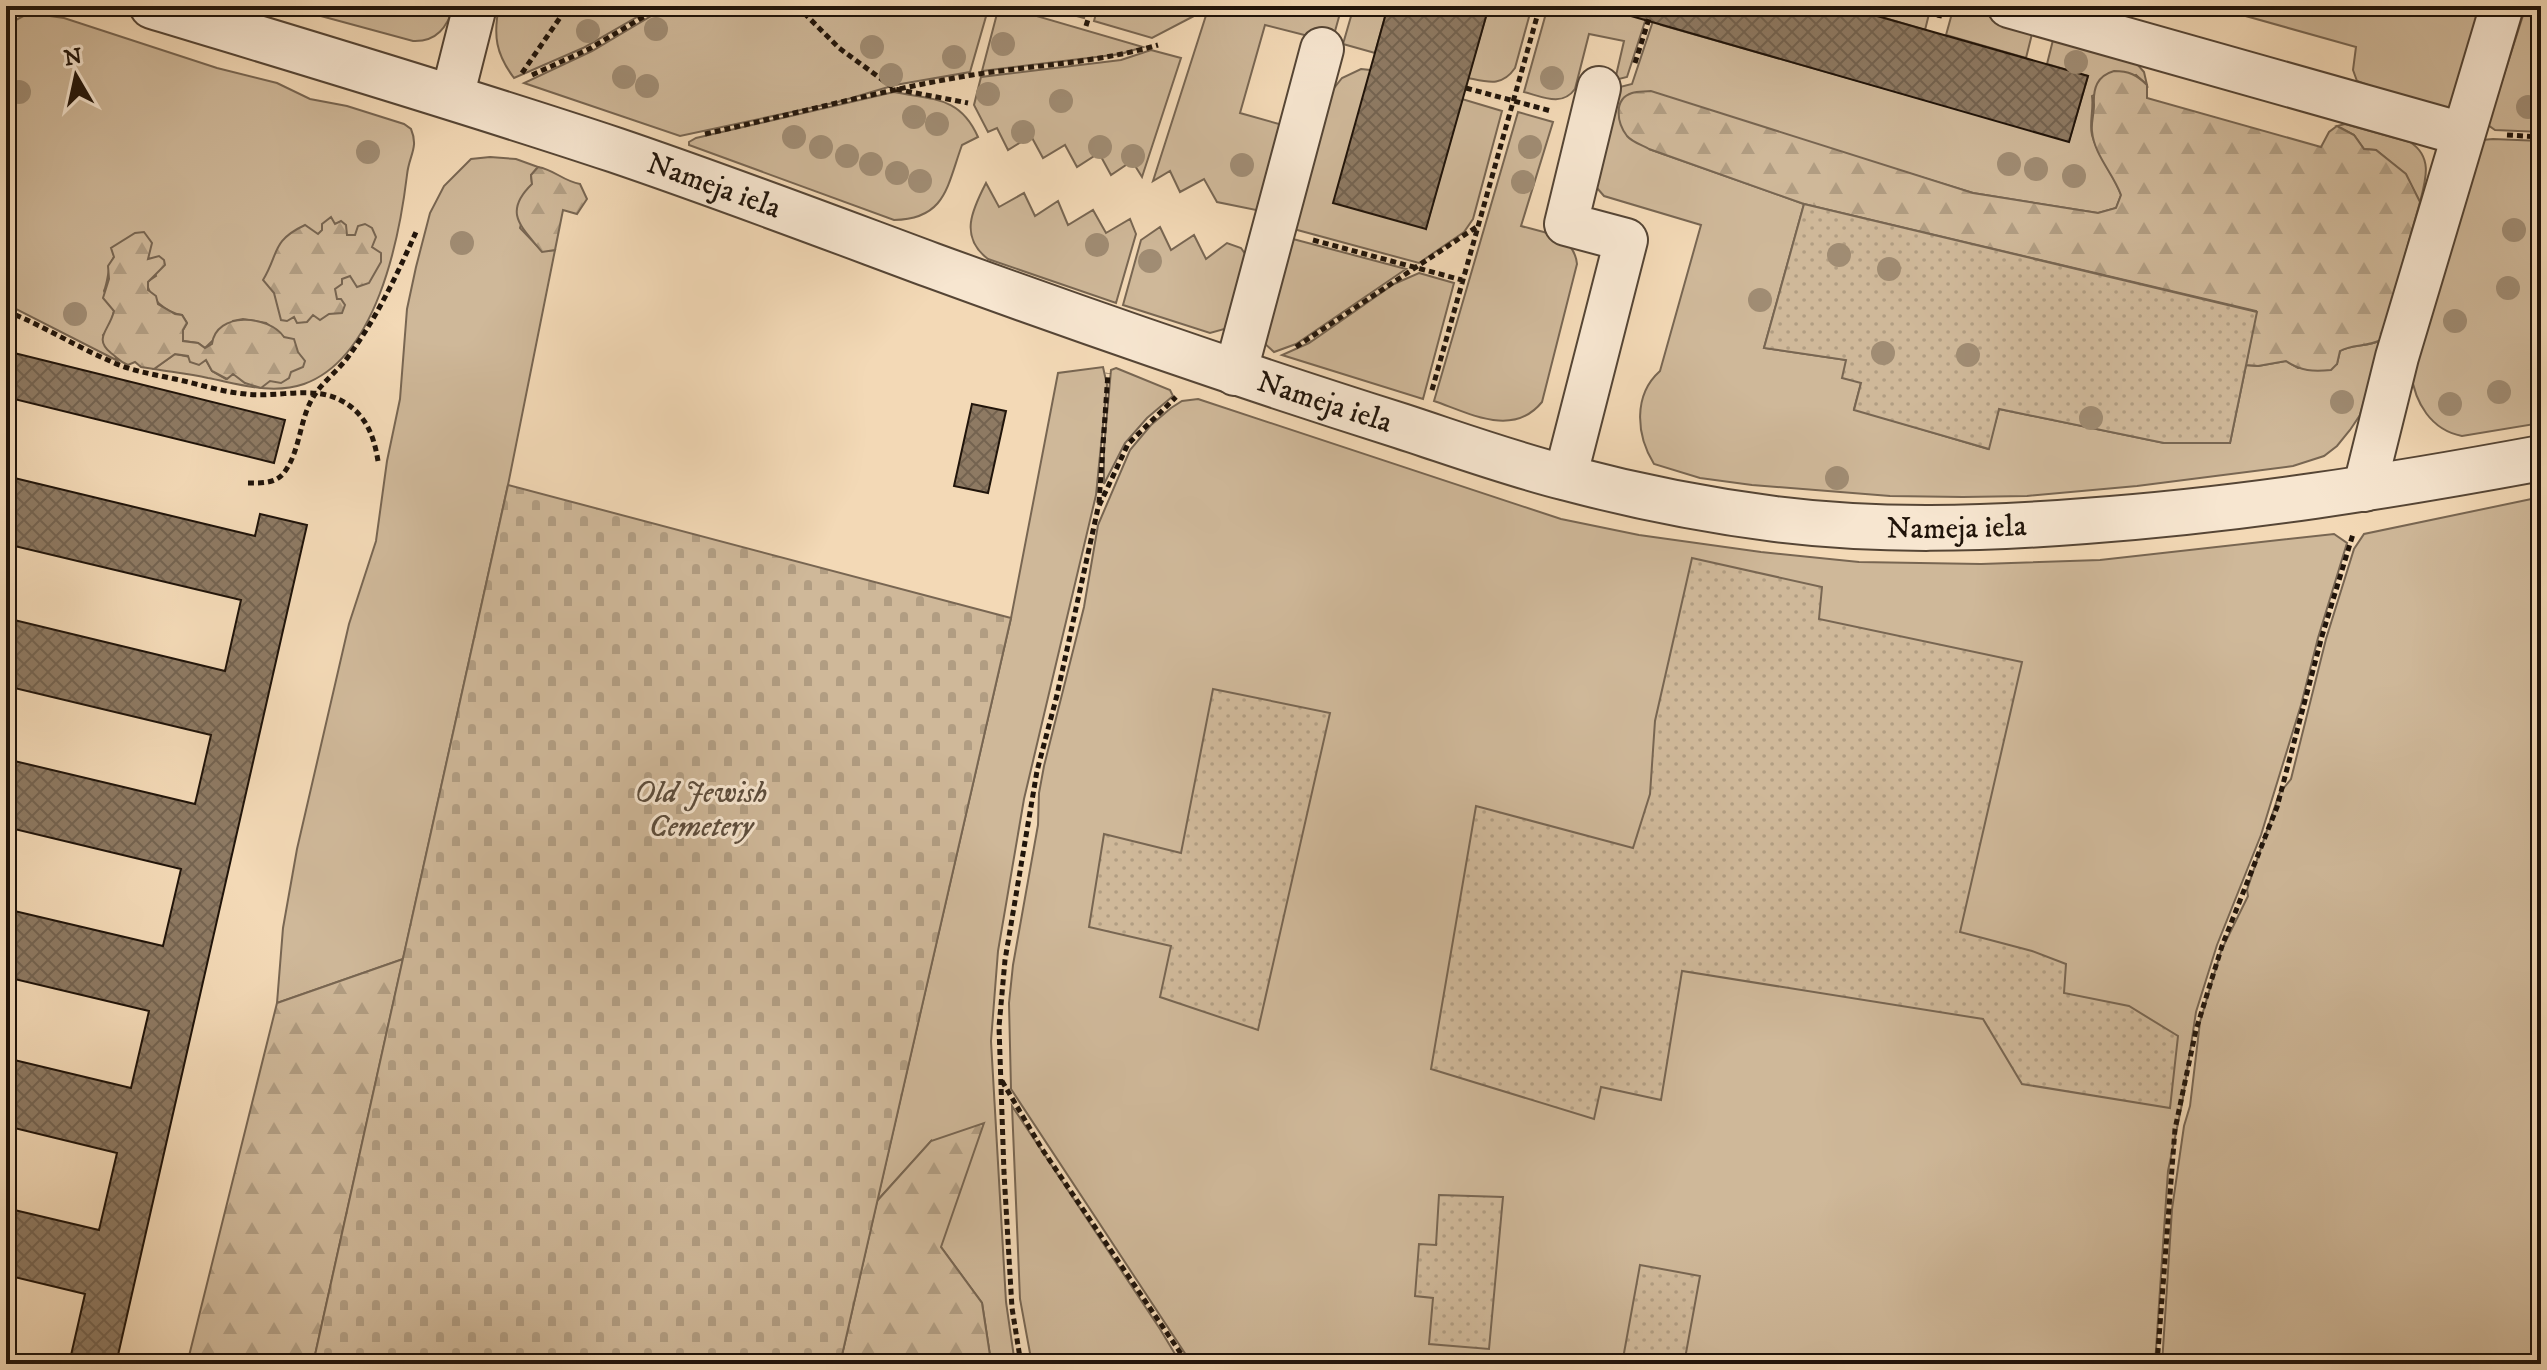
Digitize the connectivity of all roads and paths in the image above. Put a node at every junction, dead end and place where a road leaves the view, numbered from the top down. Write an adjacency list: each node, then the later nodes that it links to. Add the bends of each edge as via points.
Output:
1 (152, 6): 18 (street, Nameja iela)
2 (475, 6): 18 (street)
3 (568, 6): 4 (path, via 518,81 589,49)
4 (662, 6)
5 (797, 6): 17 (path, via 839,48)
6 (1092, 6): 13 (path)
7 (1540, 6): 19 (path)
8 (1653, 6): 21 (path, via 1629,80)
9 (1942, 6): 12 (path)
10 (2009, 6): 22 (street)
11 (2502, 6): 22 (street)
12 (1939, 18)
13 (1086, 26)
14 (1158, 45): 17 (path, via 1119,56)
15 (1322, 49): 26 (street)
16 (1466, 88): 19 (path)
17 (895, 89): 20 (path); 23 (path)
18 (452, 97): 30 (street, Nameja iela, via 622,153)
19 (1513, 101): 21 (path); 24 (path)
20 (968, 103)
21 (1595, 105): 36 (street, via 1566,224 1626,240)
22 (2462, 134): 38 (street)
23 (699, 135)
24 (1478, 226): 27 (path); 28 (path)
25 (416, 232): 32 (path, via 368,329)
26 (1273, 235): 27 (path, via 1289,233); 31 (street)
27 (1416, 268): 28 (path); 31 (path, via 1297,346)
28 (1462, 280): 33 (path)
29 (6, 311): 32 (path, via 138,372 248,395)
30 (1112, 332): 31 (street, Nameja iela); 39 (path)
31 (1235, 374): 33 (street, Nameja iela); 39 (path, via 1179,395 1150,421 1128,444)
32 (315, 394): 35 (path, via 341,400 357,411 368,425); 37 (path, via 284,473 275,480)
33 (1420, 432): 36 (street, Nameja iela)
34 (2541, 458): 38 (street, Nameja iela)
35 (378, 461)
36 (1565, 478): 38 (street, Nameja iela, via 1777,519 1935,528 2155,516)
37 (248, 483)
38 (2364, 490): 43 (path, via 2277,807 2222,946 2196,1030 2175,1129)
39 (1098, 508): 40 (path, via 1037,771 1007,944 999,1027)
40 (1001, 1081): 41 (path, via 1012,1308); 42 (path)
41 (1021, 1364)
42 (1188, 1364)
43 (2157, 1364)

